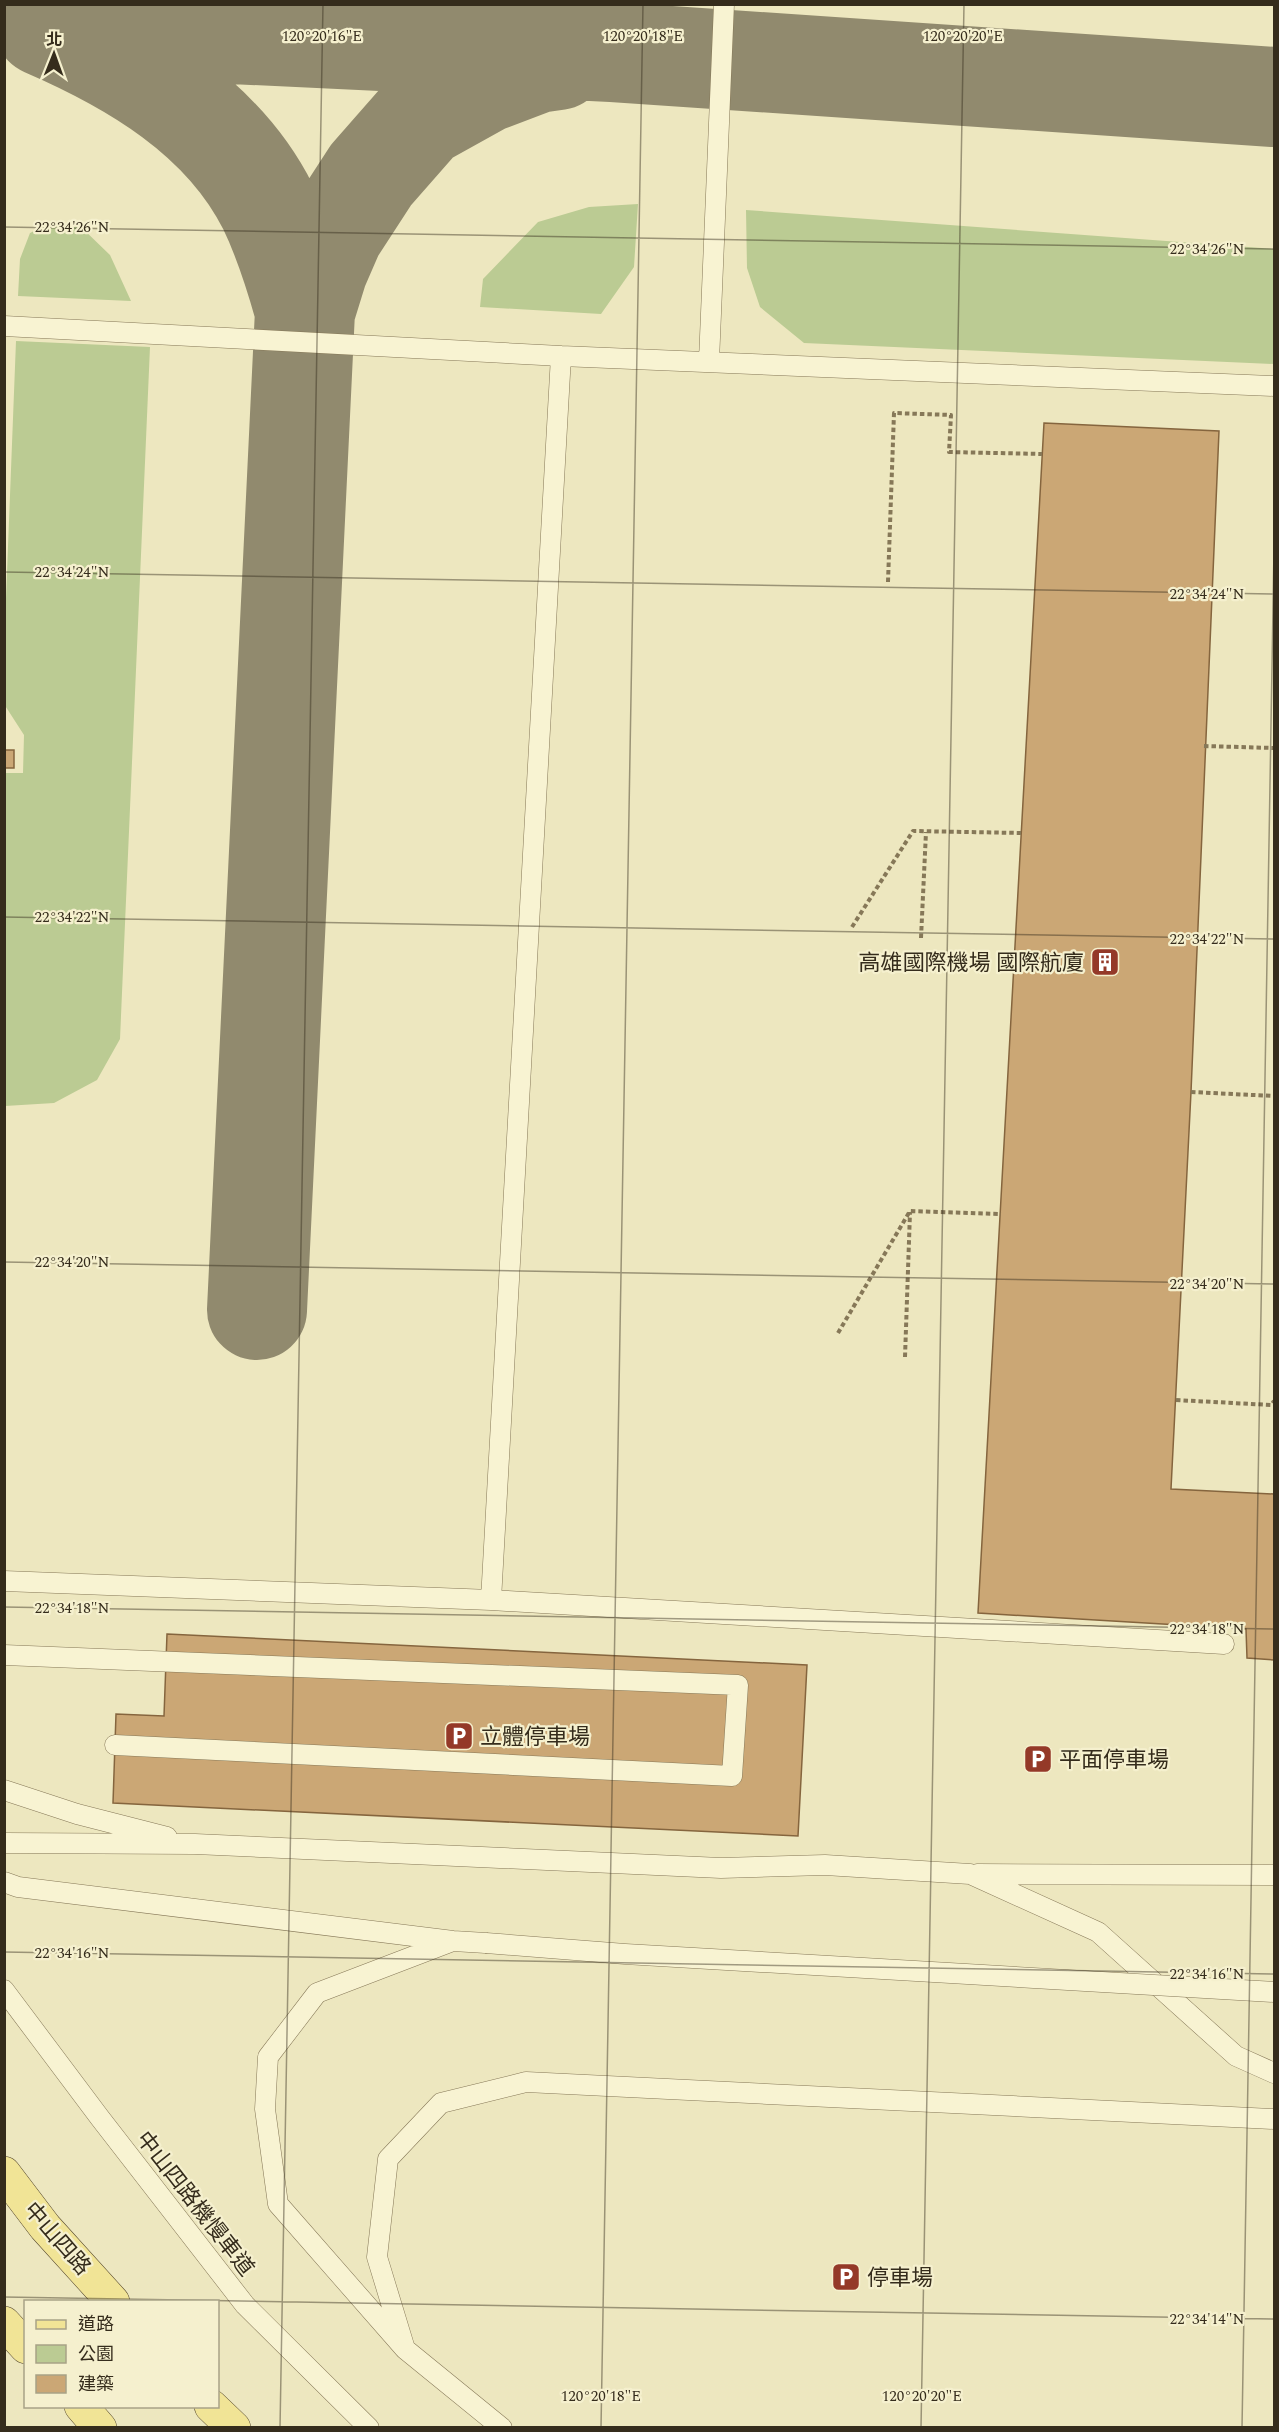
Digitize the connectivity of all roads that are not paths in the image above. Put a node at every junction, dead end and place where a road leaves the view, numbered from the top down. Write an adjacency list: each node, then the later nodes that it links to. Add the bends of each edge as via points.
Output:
1 (724, 4): 4 (lane)
2 (4, 326): 3 (lane)
3 (561, 356): 4 (lane); 7 (lane)
4 (709, 361): 5 (lane)
5 (1275, 386)
6 (4, 1581): 7 (lane)
7 (491, 1600): 8 (lane)
8 (1224, 1644)
9 (4, 1655): 10 (lane, via 738,1685 732,1776)
10 (115, 1745)
11 (4, 1790): 13 (lane, via 77,1814)
12 (4, 1843): 13 (lane)
13 (195, 1844): 14 (lane, via 721,1868 825,1865)
14 (970, 1874): 15 (lane); 20 (lane, via 1098,1932 1236,2056)
15 (1275, 1875)
16 (4, 1882): 17 (lane, via 18,1887)
17 (453, 1941): 19 (lane, bridge); 26 (lane, via 318,1993 268,2057 265,2109 278,2204)
18 (4, 1990): 31 (lane, 中山四路機慢車道, via 244,2305)
19 (1275, 1992)
20 (1275, 2073)
21 (1275, 2120): 26 (lane, via 526,2082 441,2103 388,2159 378,2257)
22 (4, 2173): 23 (main road, 中山四路, via 45,2227)
23 (113, 2300)
24 (4, 2323): 25 (main road)
25 (24, 2345)
26 (405, 2349): 32 (lane)
27 (83, 2408): 29 (main road)
28 (213, 2408): 30 (main road)
29 (100, 2427)
30 (234, 2427)
31 (369, 2427)
32 (502, 2427)

